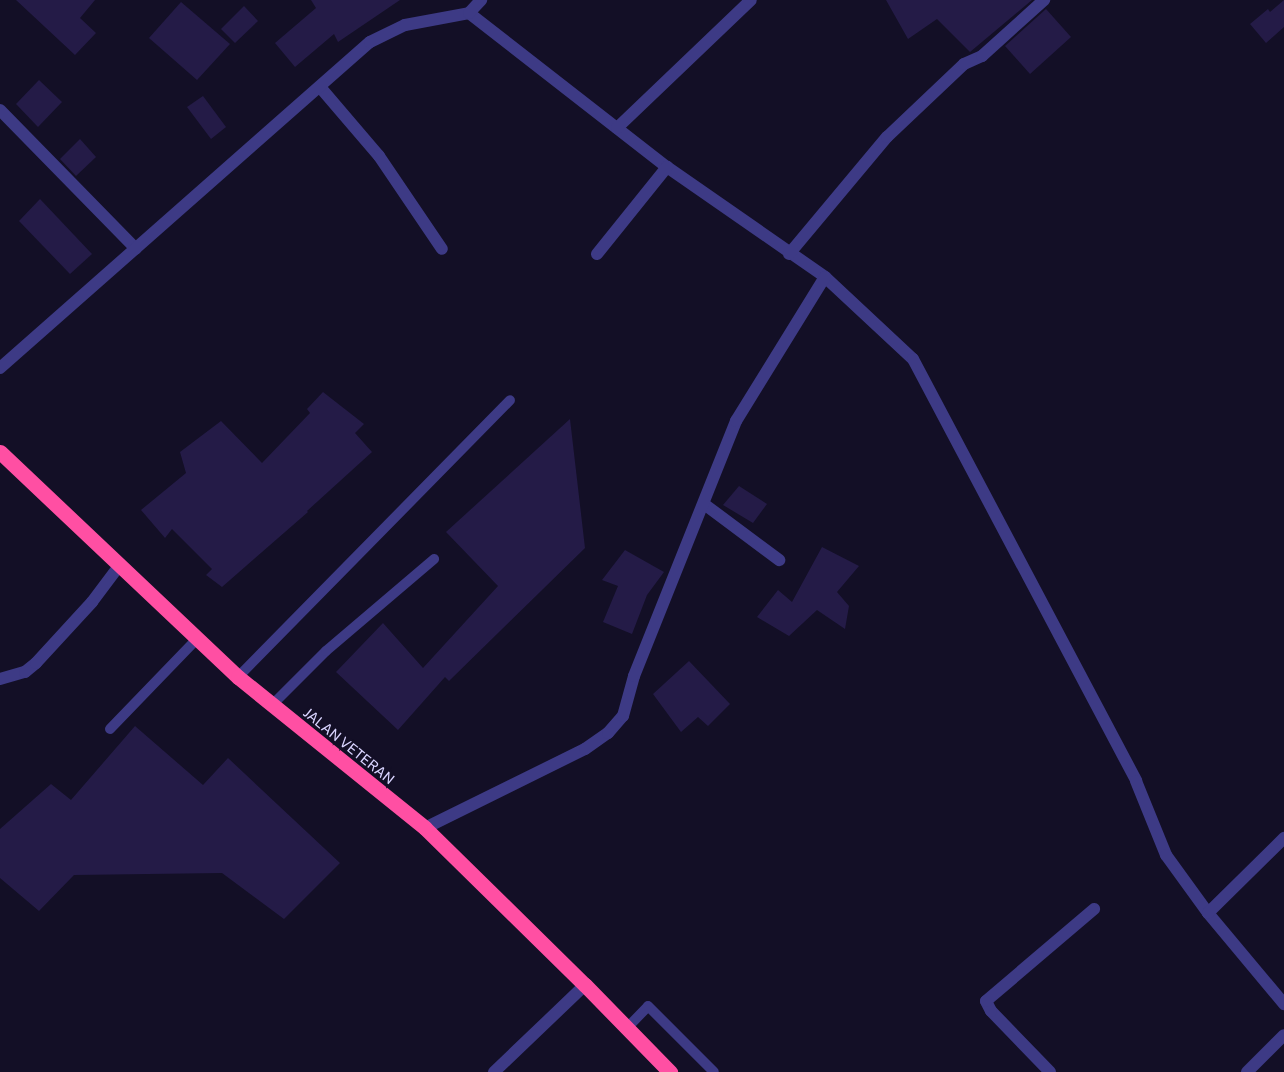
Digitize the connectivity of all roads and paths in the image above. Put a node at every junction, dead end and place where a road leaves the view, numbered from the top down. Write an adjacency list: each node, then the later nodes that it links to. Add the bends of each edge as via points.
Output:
1 (481, 0): 4 (street)
2 (751, 0): 7 (street)
3 (1044, 0): 12 (street, via 982,56 964,64 887,137)
4 (469, 14): 5 (street, via 405,25 370,42); 7 (street)
5 (320, 87): 9 (street); 10 (street, via 379,156)
6 (0, 110): 9 (street)
7 (617, 128): 8 (street)
8 (667, 167): 11 (street); 12 (street)
9 (136, 250): 14 (street)
10 (442, 250)
11 (597, 254)
12 (789, 254): 13 (street)
13 (825, 277): 17 (street, via 736,421); 29 (street, via 913,359 1136,781 1166,854)
14 (0, 368)
15 (510, 400): 22 (lane)
16 (0, 452): 20 (highway, JALAN VETERAN)
17 (704, 504): 19 (street); 26 (street, via 618,722 585,749)
18 (434, 559): 24 (lane, via 326,651)
19 (779, 560)
20 (119, 566): 21 (highway, JALAN VETERAN); 23 (street, via 92,602 36,663 25,672)
21 (197, 639): 22 (highway, JALAN VETERAN); 25 (lane)
22 (238, 677): 24 (highway, JALAN VETERAN)
23 (0, 679)
24 (272, 705): 26 (highway, JALAN VETERAN)
25 (110, 729)
26 (425, 828): 30 (highway, JALAN VETERAN)
27 (1284, 838): 29 (street)
28 (1094, 909): 37 (street, via 986,1001 991,1011)
29 (1208, 913): 31 (street)
30 (585, 985): 32 (highway, JALAN VETERAN); 34 (street)
31 (1284, 1004)
32 (627, 1028): 35 (highway, JALAN VETERAN); 36 (lane, via 648,1006)
33 (1284, 1035): 38 (street)
34 (494, 1072)
35 (670, 1072)
36 (714, 1072)
37 (1050, 1072)
38 (1247, 1072)

